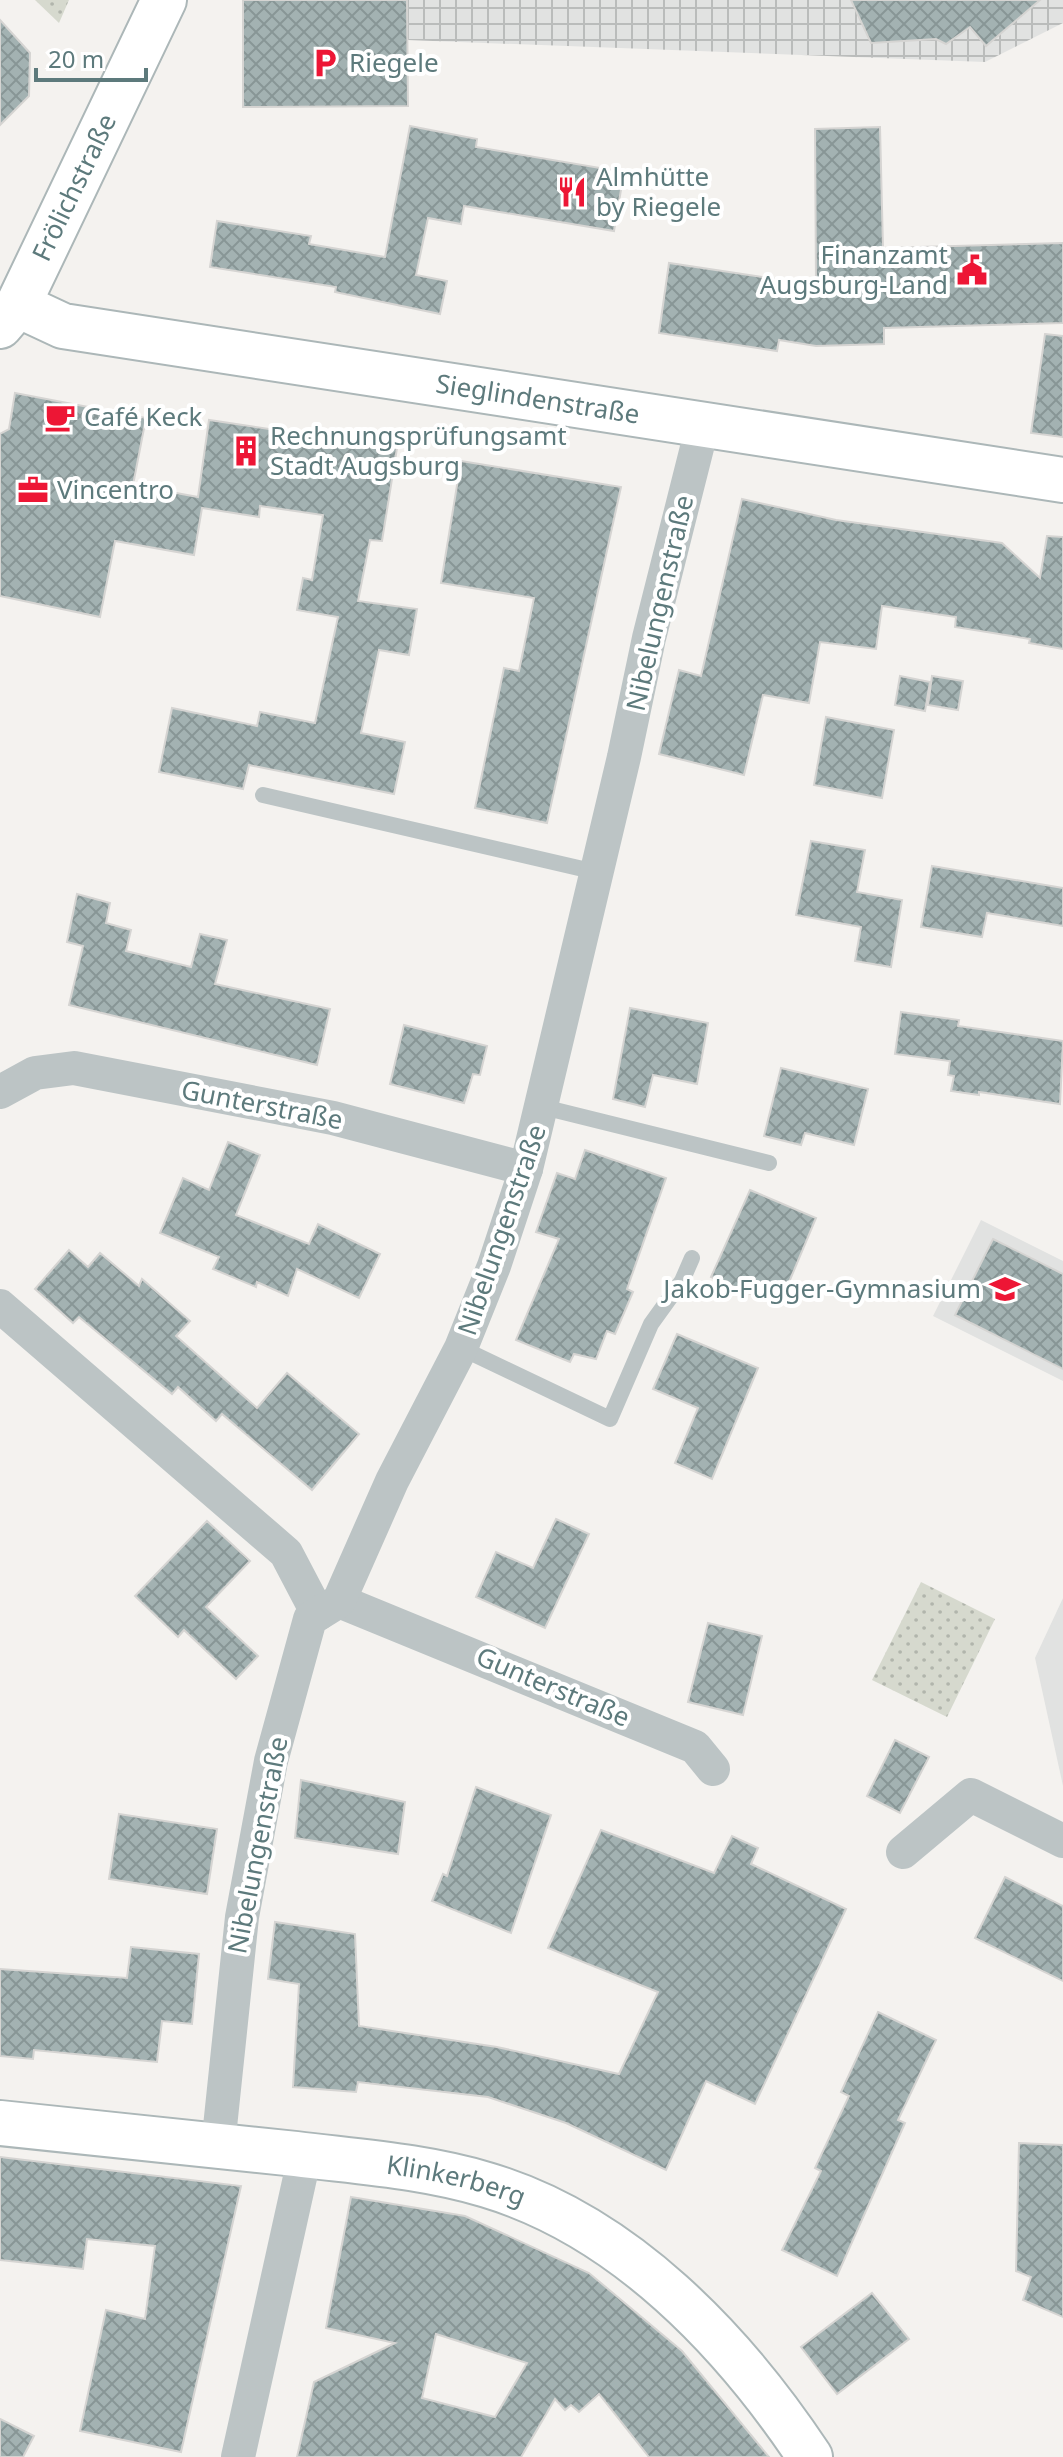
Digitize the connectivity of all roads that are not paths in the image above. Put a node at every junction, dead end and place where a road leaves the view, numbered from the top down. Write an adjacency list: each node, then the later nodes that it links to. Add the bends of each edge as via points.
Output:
1 (164, 0): 2 (street, Frölichstraße)
2 (9, 316): 3 (street, Sieglindenstraße)
3 (703, 424): 4 (street, Sieglindenstraße); 6 (street, Nibelungenstraße)
4 (1063, 480)
5 (263, 795): 6 (lane)
6 (596, 872): 8 (street, Nibelungenstraße)
7 (0, 1092): 10 (street, Gunterstraße, via 35,1073 74,1068 333,1118)
8 (543, 1107): 9 (lane); 10 (street, Nibelungenstraße)
9 (769, 1163)
10 (526, 1169): 13 (street, Nibelungenstraße)
11 (692, 1258): 13 (lane, via 651,1324 610,1419)
12 (0, 1306): 14 (street, via 286,1553)
13 (461, 1348): 14 (street, Nibelungenstraße)
14 (329, 1608): 15 (street, Gunterstraße, via 695,1747); 19 (street, Nibelungenstraße, via 310,1619 271,1761 237,1948)
15 (713, 1769)
16 (1063, 1841): 17 (street, via 971,1795)
17 (903, 1852)
18 (0, 2123): 19 (street, Klinkerberg)
19 (218, 2146): 20 (street, Klinkerberg)
20 (305, 2155): 21 (street); 22 (street, Klinkerberg, via 412,2167 489,2185 616,2248 701,2321)
21 (238, 2457)
22 (810, 2457)

